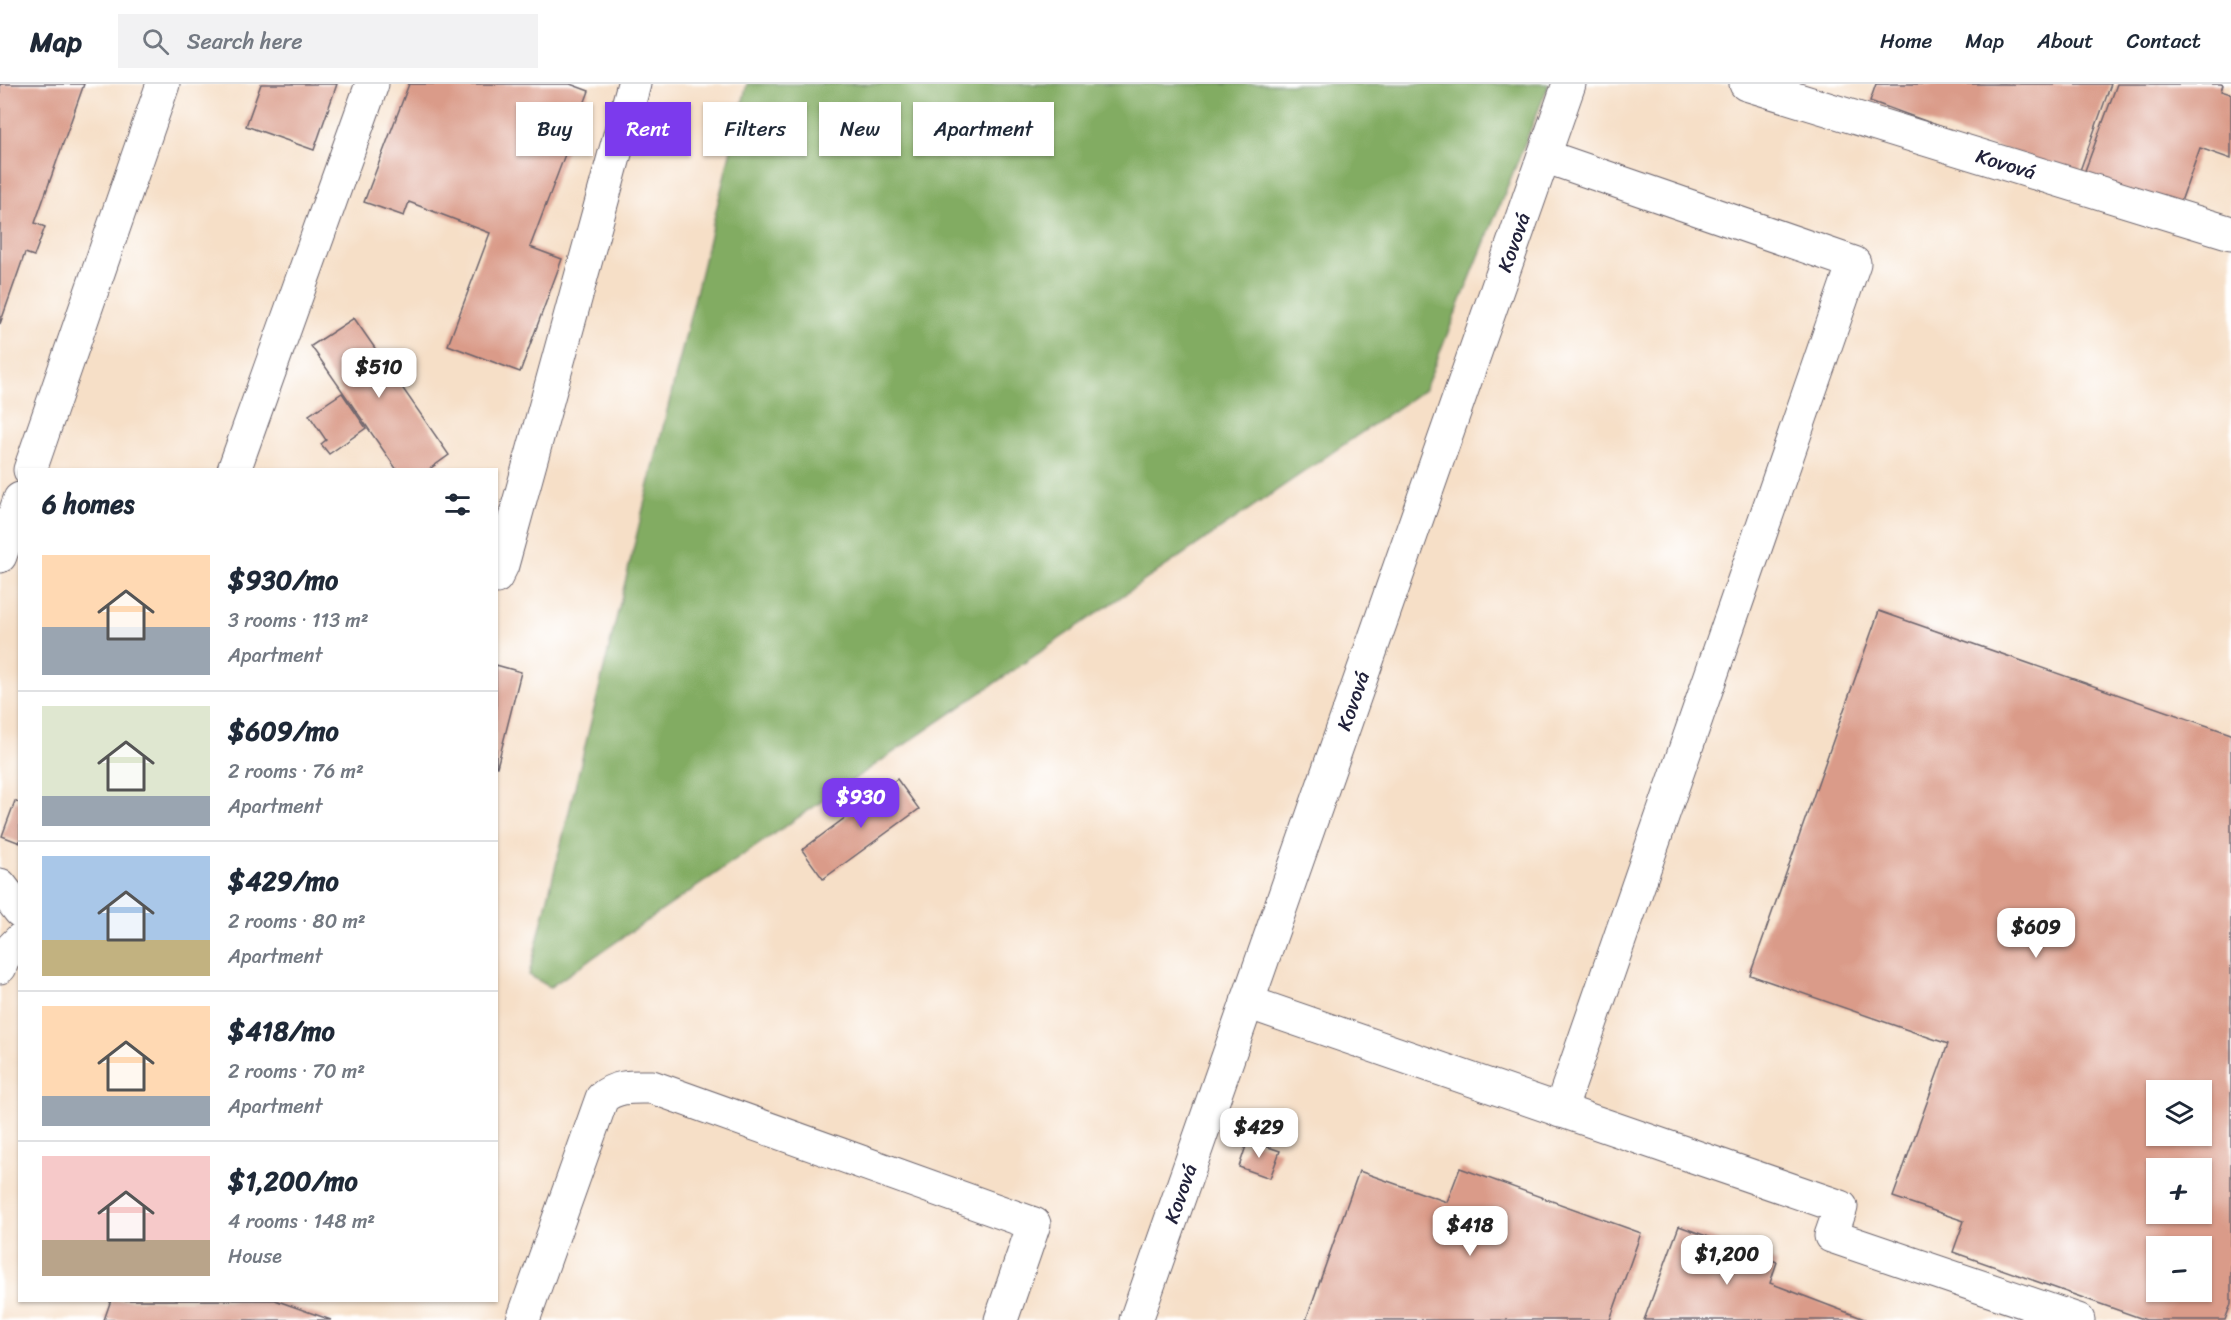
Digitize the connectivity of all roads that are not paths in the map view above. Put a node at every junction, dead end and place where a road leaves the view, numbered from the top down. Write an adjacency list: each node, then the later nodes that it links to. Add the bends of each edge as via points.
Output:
1 (163, 84): 9 (lane)
2 (372, 84): 10 (lane)
3 (634, 84): 13 (lane)
4 (1569, 84): 7 (lane, Kovová)
5 (1746, 84): 6 (lane, Kovová)
6 (1783, 89): 8 (lane, Kovová)
7 (1544, 156): 18 (lane, Kovová); 19 (lane, via 1854,262)
8 (2231, 233)
9 (31, 468)
10 (235, 468)
11 (18, 505): 12 (lane)
12 (0, 556)
13 (498, 572)
14 (0, 885): 15 (lane)
15 (18, 908)
16 (18, 942): 17 (lane, via 4,956)
17 (0, 967)
18 (1247, 1002): 19 (lane); 22 (lane, Kovová)
19 (1560, 1111): 23 (lane, via 1841,1207 1831,1236)
20 (523, 1320): 21 (lane, via 602,1098 611,1090 628,1087 652,1087 1034,1224)
21 (1001, 1320)
22 (1136, 1320)
23 (2078, 1320)

